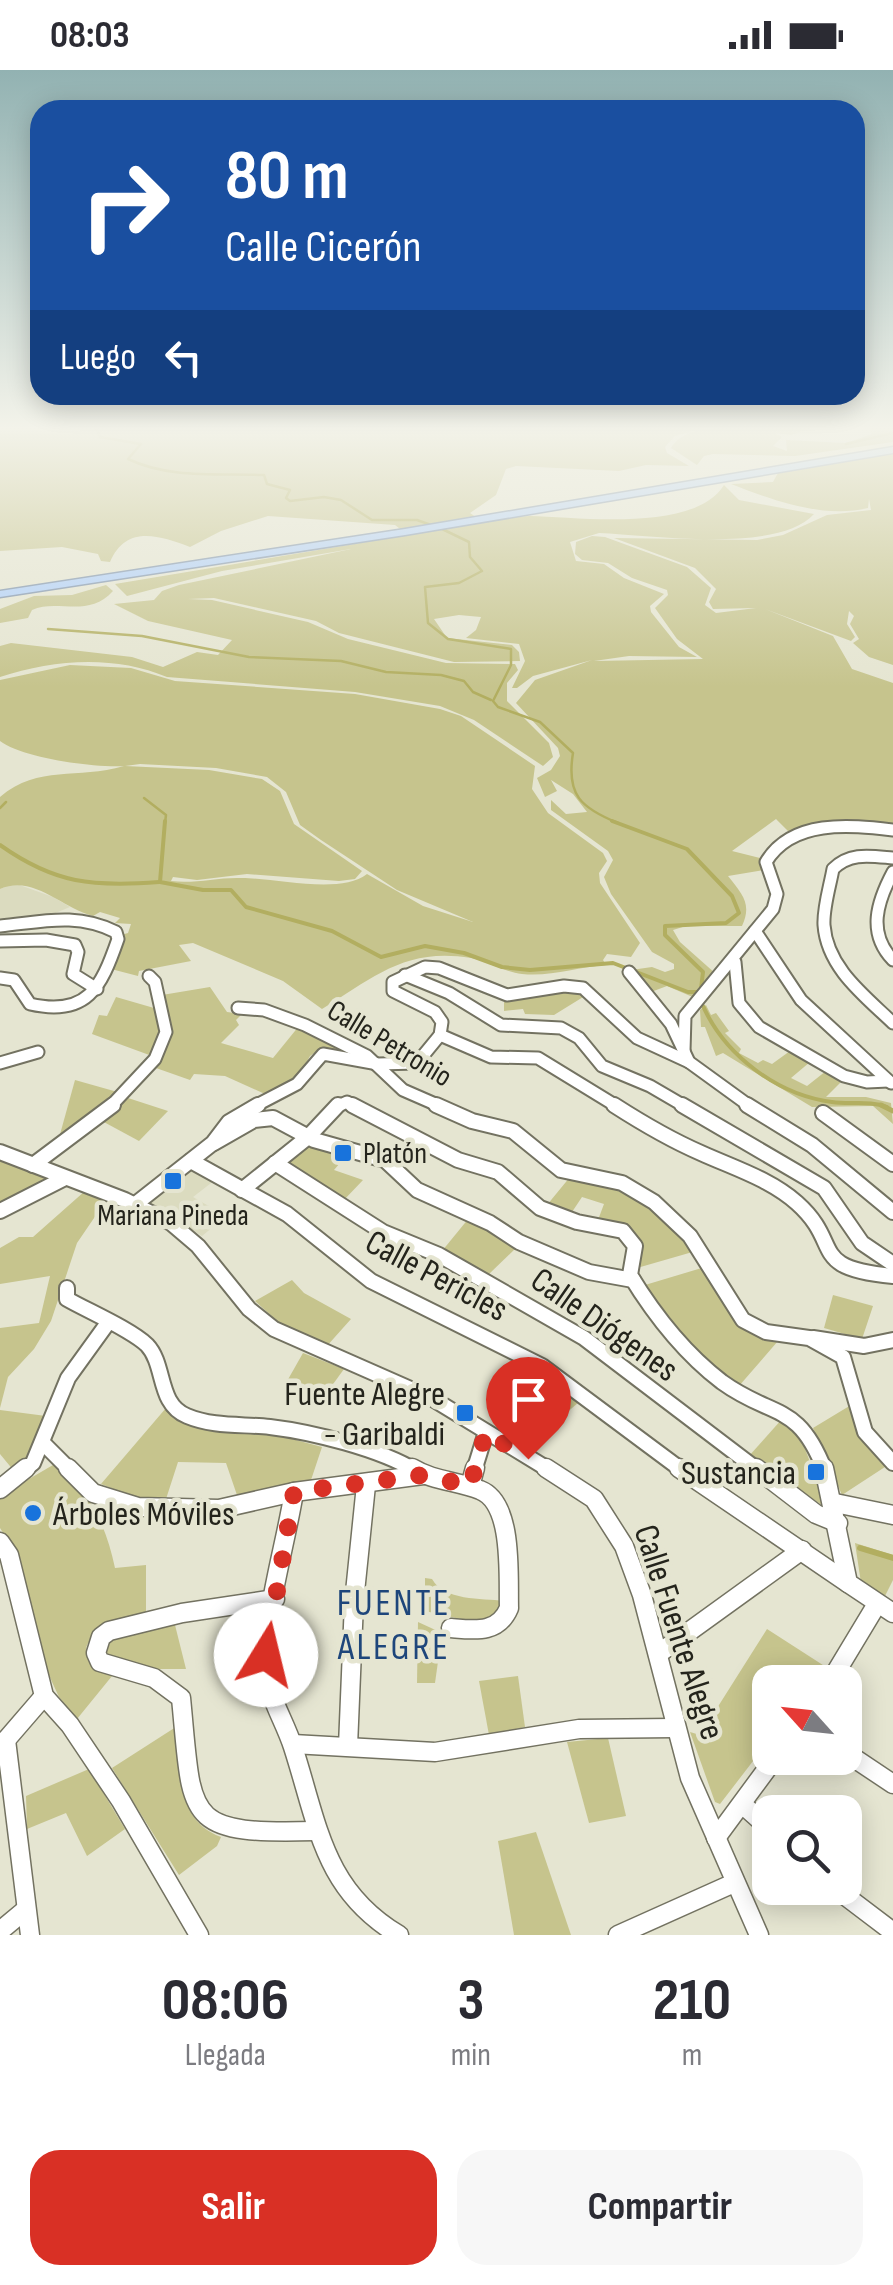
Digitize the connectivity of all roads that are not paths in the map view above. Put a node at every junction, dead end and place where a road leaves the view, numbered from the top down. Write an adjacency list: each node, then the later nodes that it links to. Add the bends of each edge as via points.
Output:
1 (500, 513): 2 (highway)
2 (401, 530): 3 (highway); 3 (highway)
3 (0, 589)
4 (893, 830): 8 (street, via 842,824 777,845 766,862 778,896)
5 (893, 858): 18 (street, via 854,856 835,865 824,925 839,968)
6 (893, 872): 10 (street, via 878,897 875,932)
7 (0, 926): 16 (street, via 72,915 116,932)
8 (755, 931): 11 (street); 24 (street, via 801,1000)
9 (0, 941): 16 (street, via 75,945 73,974)
10 (893, 960)
11 (735, 962): 21 (street, via 685,1016); 24 (street, via 739,1002 759,1028 844,1076)
12 (629, 972): 21 (street, via 652,996)
13 (405, 975): 19 (street, via 393,982 394,991 436,1012); 21 (street, via 440,966 504,995 578,986 642,1042); 38 (street, via 501,1025 549,1025 570,1033 602,1066 650,1086 824,1188 862,1243)
14 (149, 976): 32 (street, via 166,1032 155,1059 106,1112)
15 (0, 978): 16 (street, via 14,980 30,1004 54,1008 84,1001)
16 (98, 988)
17 (238, 1008): 23 (street, Calle Petronio, via 291,1019)
18 (893, 1023)
19 (440, 1036): 23 (street, via 417,1063); 39 (street, via 491,1057 547,1062 672,1139 784,1193 848,1271)
20 (38, 1052): 22 (street)
21 (686, 1056): 37 (street)
22 (0, 1063)
23 (378, 1064): 27 (street, via 323,1054 299,1083 239,1114); 43 (street, Calle Petronio, via 403,1090 513,1132 561,1170 622,1182 654,1202 690,1236 743,1320 766,1332)
24 (891, 1084)
25 (823, 1113): 31 (street)
26 (308, 1137): 27 (street, via 263,1118); 30 (street); 40 (street, via 385,1160 417,1190 519,1242 589,1272); 40 (street, via 340,1103 354,1104 458,1160 498,1172 540,1208 622,1231 634,1246)
27 (213, 1144): 29 (street)
28 (0, 1152): 32 (street, Calle Fuente Alegre)
29 (191, 1162): 34 (street, Calle Pericles); 35 (street)
30 (275, 1163): 34 (street); 55 (street, Calle Diógenes, via 383,1232 439,1255 584,1338 816,1514)
31 (893, 1164)
32 (33, 1165): 33 (street, Calle Fuente Alegre)
33 (63, 1179): 35 (street, Calle Fuente Alegre); 36 (street)
34 (242, 1190): 57 (street, Calle Pericles, via 287,1214 371,1280 542,1366)
35 (133, 1206): 45 (street, Calle Fuente Alegre, via 187,1235 268,1326 437,1401)
36 (0, 1211)
37 (893, 1212)
38 (893, 1264)
39 (893, 1276)
40 (633, 1280): 53 (street, via 681,1348 727,1386 796,1420 809,1435)
41 (66, 1288): 42 (street, via 67,1299)
42 (108, 1324): 46 (street, via 68,1378); 48 (street, via 148,1346 174,1410 186,1416 322,1438)
43 (808, 1338): 44 (street, via 869,1347); 47 (street, Calle Petronio, via 843,1357 864,1432)
44 (893, 1340)
45 (486, 1432): 50 (street); 62 (street, Calle Fuente Alegre, via 597,1500 625,1549)
46 (44, 1444): 51 (street, via 33,1463); 52 (street, via 93,1493 116,1502 219,1508)
47 (893, 1464)
48 (423, 1475): 49 (street); 50 (street)
49 (366, 1485): 52 (street); 68 (street)
50 (470, 1486): 61 (street, via 501,1510 509,1608 495,1628)
51 (0, 1489)
52 (294, 1492): 59 (street)
53 (835, 1503): 54 (street); 55 (street)
54 (893, 1515)
55 (838, 1523): 58 (street)
56 (0, 1542): 64 (street, via 9,1554)
57 (802, 1550): 58 (street, Calle Pericles); 62 (street)
58 (848, 1583): 60 (street, Calle Pericles)
59 (275, 1599): 67 (street, via 266,1687); 74 (street, via 110,1631 96,1653 100,1662 155,1678 181,1698 191,1796 210,1822 253,1832)
60 (885, 1609): 63 (street)
61 (451, 1628)
62 (658, 1654): 65 (street, Calle Fuente Alegre)
63 (843, 1665)
64 (44, 1696): 66 (street); 82 (street, via 122,1802)
65 (674, 1728): 68 (street, via 579,1729 435,1752); 75 (street, Calle Fuente Alegre)
66 (3, 1740): 78 (street, via 13,1772)
67 (293, 1744): 68 (street); 74 (street)
68 (348, 1746)
69 (862, 1763): 71 (street)
70 (763, 1775): 72 (street)
71 (893, 1784)
72 (742, 1804): 73 (street); 75 (street)
73 (752, 1813)
74 (315, 1832): 83 (street, via 335,1877 360,1908)
75 (716, 1838): 76 (street, Calle Fuente Alegre)
76 (734, 1882): 84 (street); 85 (street, Calle Fuente Alegre)
77 (858, 1905): 80 (street)
78 (24, 1911): 79 (street); 81 (street)
79 (0, 1931)
80 (893, 1932)
81 (30, 1935)
82 (199, 1935)
83 (396, 1935)
84 (618, 1935)
85 (759, 1935)

